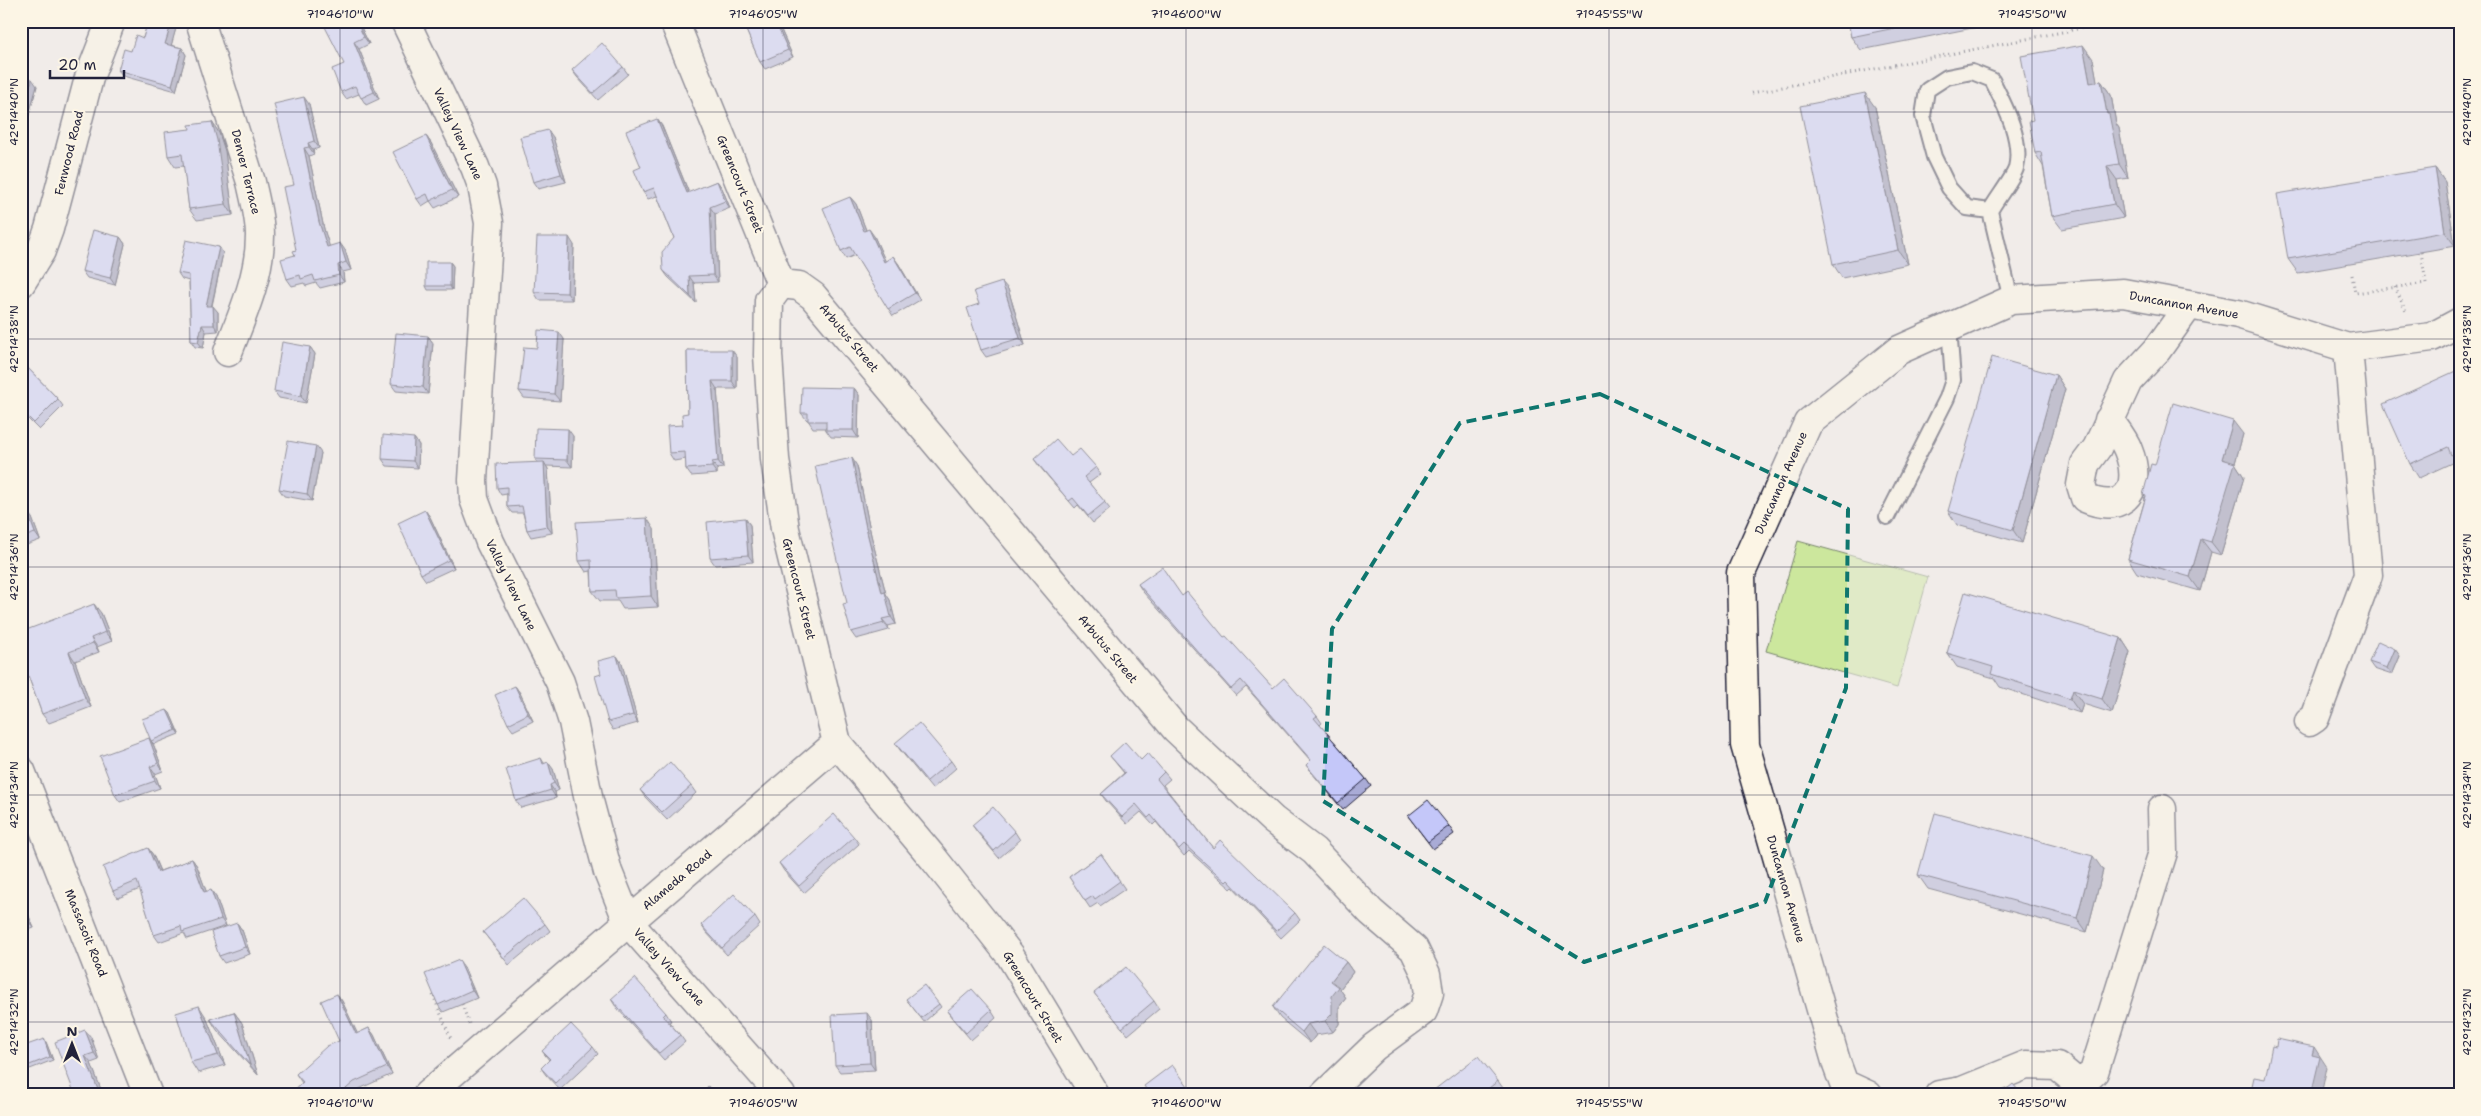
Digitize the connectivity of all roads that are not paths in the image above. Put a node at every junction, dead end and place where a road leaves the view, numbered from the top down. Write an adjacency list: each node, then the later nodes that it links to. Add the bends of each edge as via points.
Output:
1 (111, 21): 6 (street, Fenwood Road, via 87,86 49,230 41,251)
2 (200, 21): 13 (street, Denver Terrace, via 251,182 260,237 249,294)
3 (405, 21): 20 (street, Valley View Lane, via 475,167 489,222 476,405 474,499 509,584 560,682 573,722 608,872)
4 (674, 21): 7 (street, Greencourt Street)
5 (1990, 211): 5 (lane, via 1968,208 1949,188 1934,157 1923,116 1927,90 1947,77 1972,72 1992,80 2011,123 2016,169); 8 (lane)
6 (21, 283)
7 (781, 284): 17 (street, Greencourt Street, via 769,300 768,355 775,459 785,529); 25 (street, Arbutus Street, via 799,286 813,296 1176,729 1273,820 1314,851 1371,912 1414,949 1426,974 1429,994 1423,1011 1374,1047)
8 (2011, 300): 9 (street, Duncannon Avenue, via 2123,293); 11 (street, Duncannon Avenue)
9 (2190, 305): 12 (street, Duncannon Avenue, via 2238,314); 14 (street, via 2157,350 2128,381)
10 (2460, 322): 12 (street, Duncannon Avenue, via 2432,337)
11 (1949, 328): 15 (lane, via 1952,380 1947,398); 26 (street, Duncannon Avenue, via 1899,350 1808,423 1741,573 1745,745 1837,1065 1844,1084)
12 (2348, 348): 16 (street, via 2368,575 2315,718)
13 (228, 352)
14 (2109, 420)
15 (1887, 517)
16 (2309, 722)
17 (837, 744): 20 (street, Alameda Road); 24 (street, Greencourt Street, via 1010,955)
18 (21, 771): 22 (street, Massasoit Road)
19 (2162, 809): 27 (street, via 2163,852 2094,1072 2080,1085 2057,1066 2026,1065 1962,1091)
20 (628, 922): 21 (street, Alameda Road); 23 (street, Valley View Lane)
21 (430, 1094)
22 (148, 1095)
23 (781, 1095)
24 (1095, 1095)
25 (1324, 1095)
26 (1868, 1095)
27 (1938, 1095)

